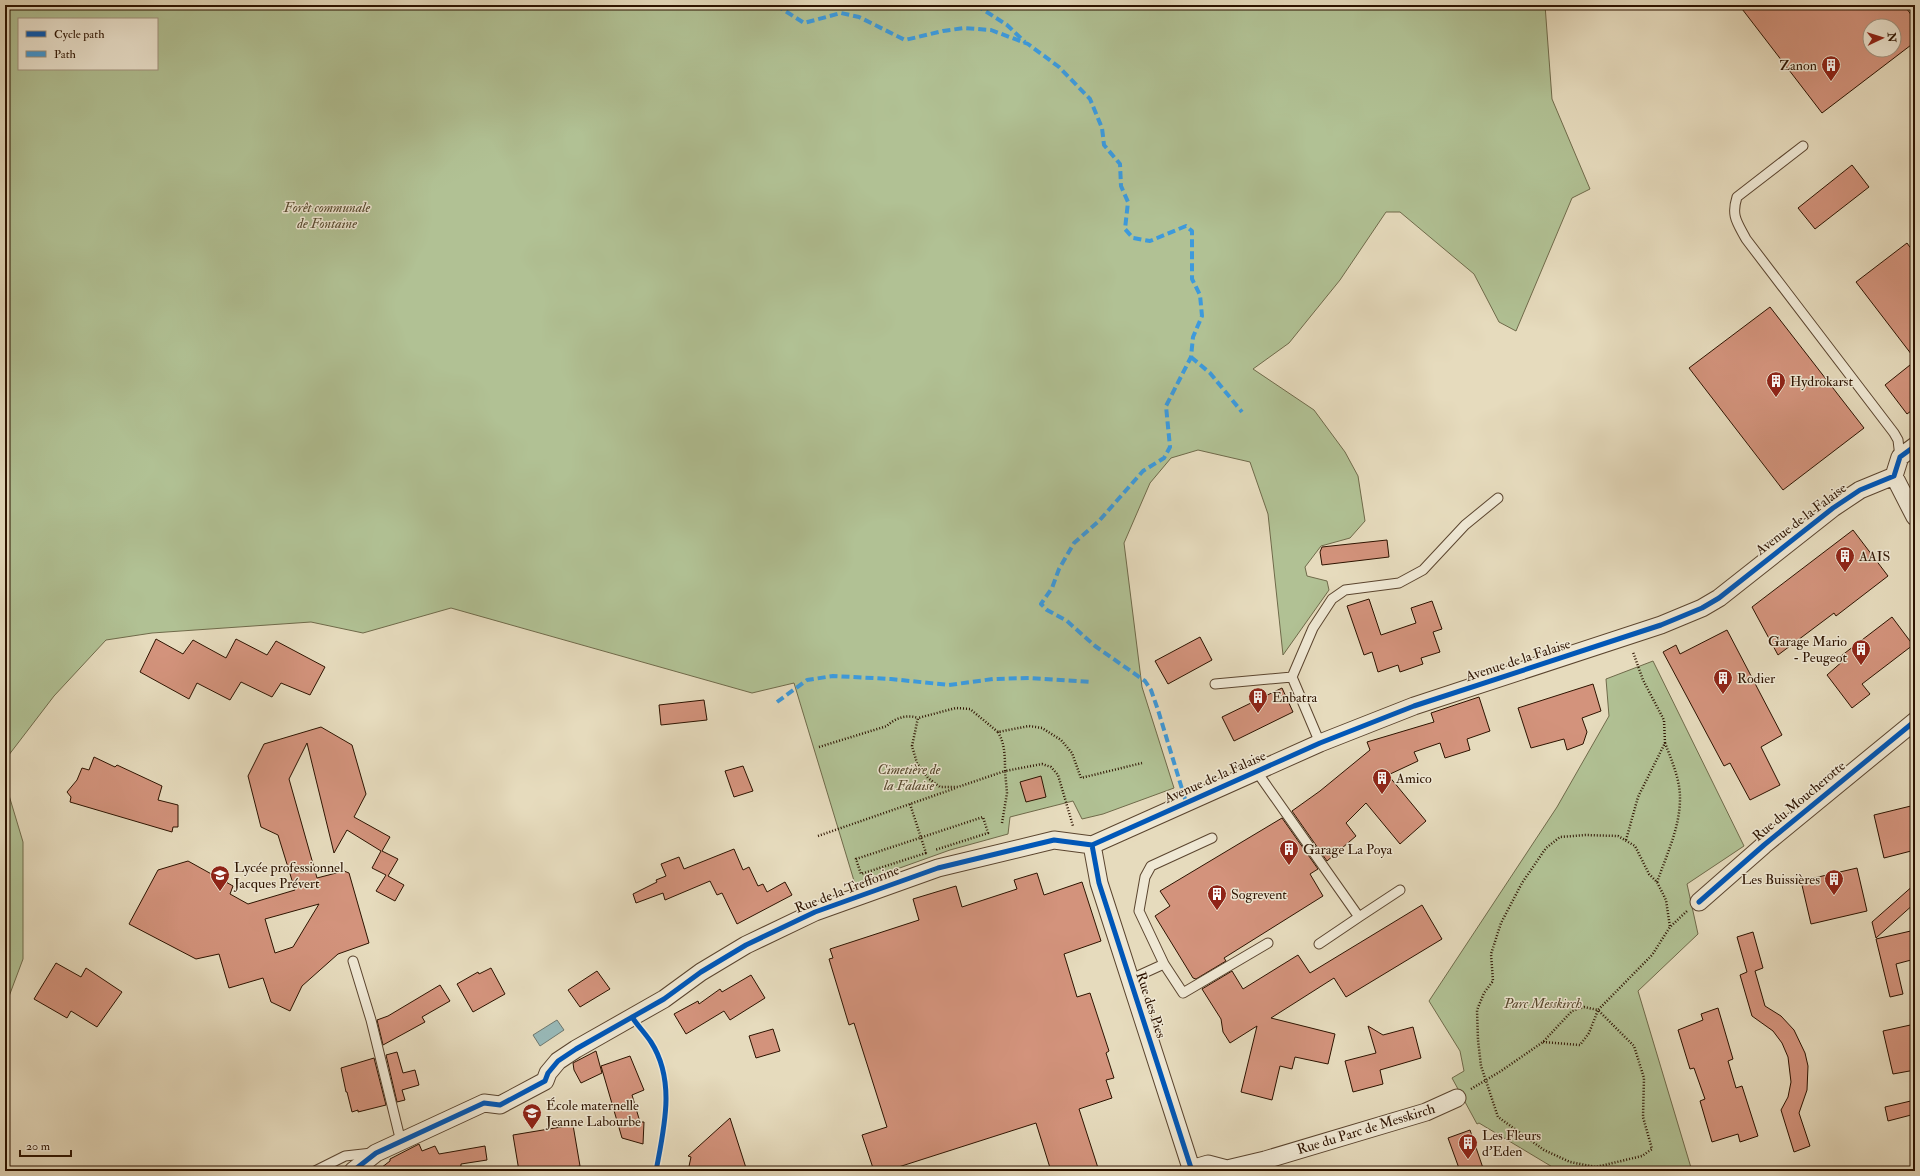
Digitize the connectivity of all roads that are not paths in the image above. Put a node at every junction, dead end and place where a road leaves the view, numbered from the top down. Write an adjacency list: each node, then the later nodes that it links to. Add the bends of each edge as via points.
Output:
1 (1803, 146): 3 (lane, via 1737,197 1733,209 1737,223 1746,239 1894,433 1898,440)
2 (1915, 446): 3 (street)
3 (1900, 457): 4 (street)
4 (1894, 476): 6 (street); 10 (street, Avenue de la Falaise, via 1860,490 1833,508 1719,598 1702,608 1661,625 1414,706)
5 (1498, 498): 7 (lane, via 1465,525 1423,570 1399,583 1344,590 1332,599 1313,628)
6 (1915, 517)
7 (1292, 677): 8 (lane); 10 (lane)
8 (1215, 684)
9 (1915, 721): 15 (street, Rue du Moucherotte)
10 (1320, 743): 11 (street, Avenue de la Falaise)
11 (1257, 772): 13 (street, Avenue de la Falaise); 16 (lane)
12 (1212, 838): 20 (lane, via 1151,866 1145,877 1139,911)
13 (1092, 845): 21 (street, Rue des Pies, via 1099,883); 23 (street, Rue de la Trefforine, via 1054,840 938,868 815,912 746,945 701,972 664,999 576,1049 558,1061 545,1081 500,1105 484,1104)
14 (1400, 890): 16 (lane)
15 (1699, 902)
16 (1360, 917): 18 (lane)
17 (1268, 942): 20 (lane, via 1183,993)
18 (1319, 944)
19 (353, 961): 23 (lane, via 371,1020)
20 (1164, 964): 21 (lane)
21 (1131, 979): 25 (street, Rue des Pies)
22 (1457, 1098): 26 (street, Rue du Parc de Messkirch, via 1426,1112)
23 (400, 1142): 24 (street, Rue de la Trefforine)
24 (376, 1153): 27 (lane, via 345,1156); 28 (street, Rue de la Trefforine)
25 (1192, 1170): 26 (street, Rue du Parc de Messkirch, via 1208,1164)
26 (1227, 1170)
27 (315, 1171)
28 (353, 1171)

